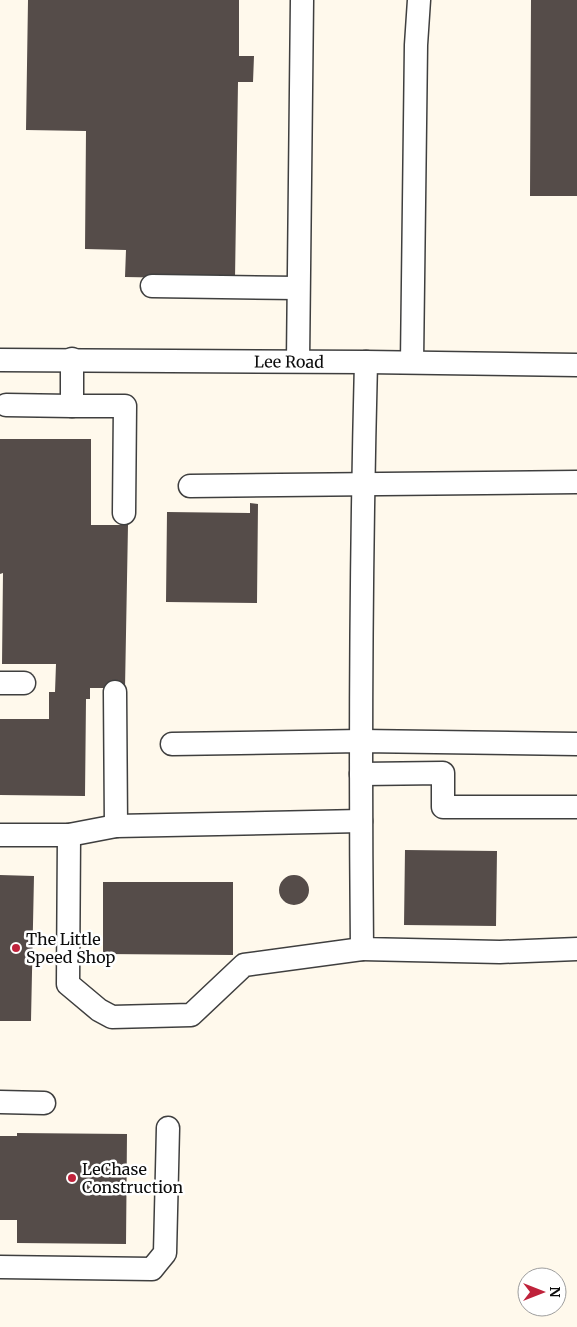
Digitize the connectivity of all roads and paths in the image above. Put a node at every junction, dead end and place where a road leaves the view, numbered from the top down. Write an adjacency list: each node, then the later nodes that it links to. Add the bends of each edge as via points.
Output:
1 (302, 0): 4 (street)
2 (419, 0): 9 (street)
3 (152, 286): 4 (street)
4 (298, 288): 7 (street)
5 (72, 359): 6 (street, Lee Road); 7 (street, Lee Road); 12 (street)
6 (0, 360)
7 (298, 361): 8 (street, Lee Road)
8 (366, 362): 9 (street, Lee Road); 14 (street)
9 (412, 362): 10 (street, Lee Road)
10 (577, 365)
11 (6, 405): 12 (street)
12 (72, 406): 16 (street, via 125,406)
13 (577, 482): 14 (street)
14 (363, 484): 15 (street); 20 (street)
15 (190, 486)
16 (124, 513)
17 (0, 683): 18 (street)
18 (24, 683)
19 (115, 692): 26 (street)
20 (361, 741): 21 (street); 22 (street); 23 (street)
21 (172, 744)
22 (577, 744)
23 (361, 774): 24 (street, via 443,772 443,807); 25 (street)
24 (577, 807)
25 (361, 821): 26 (street); 29 (street)
26 (116, 826): 28 (street)
27 (0, 835): 28 (street)
28 (69, 835): 29 (street, via 68,984 112,1017 190,1015 244,965)
29 (362, 949): 30 (street, via 500,952)
30 (577, 949)
31 (0, 1102): 32 (street)
32 (44, 1103)
33 (168, 1128): 34 (street, via 165,1253 152,1269)
34 (0, 1267)

